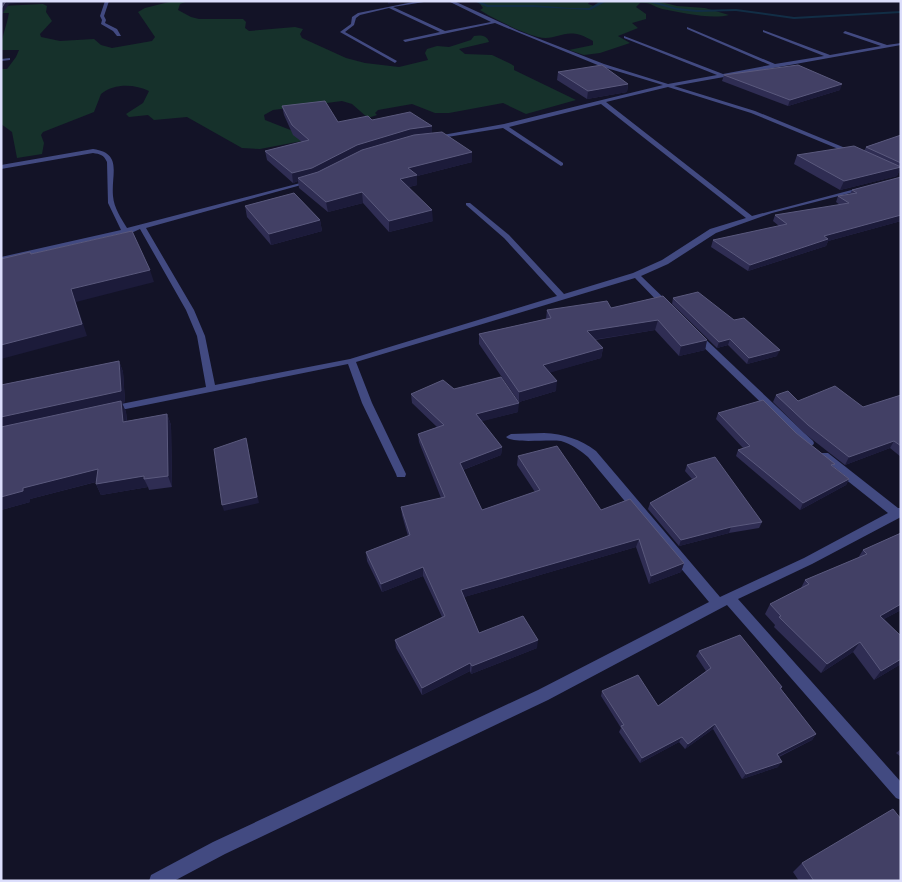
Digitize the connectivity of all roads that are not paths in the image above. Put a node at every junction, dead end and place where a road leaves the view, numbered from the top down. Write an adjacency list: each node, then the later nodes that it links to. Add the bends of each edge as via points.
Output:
1 (107, 1): 11 (street, via 103,24)
2 (428, 1): 4 (street)
3 (450, 1): 6 (street)
4 (397, 3): 5 (street)
5 (389, 7): 9 (street); 21 (street, via 356,15 353,24 342,33)
6 (495, 22): 9 (street); 24 (street, via 602,65)
7 (688, 28): 22 (street)
8 (765, 31): 18 (street)
9 (444, 32): 13 (street)
10 (845, 32): 15 (street)
11 (119, 35)
12 (626, 37): 23 (street)
13 (405, 41)
14 (901, 44): 16 (street)
15 (886, 46): 16 (street); 18 (street)
16 (892, 46): 17 (street)
17 (901, 49)
18 (829, 57): 22 (street)
19 (8, 59): 20 (street)
20 (1, 60)
21 (395, 62)
22 (776, 66): 23 (street)
23 (723, 75): 24 (street)
24 (666, 85): 25 (street); 28 (street, via 753,112)
25 (601, 101): 26 (street); 34 (street)
26 (504, 126): 27 (street); 29 (street)
27 (430, 139)
28 (864, 158)
29 (561, 164)
30 (1, 167): 36 (street, via 93,151 105,152 112,166 111,203)
31 (316, 180): 35 (street)
32 (868, 188): 34 (street)
33 (468, 204): 39 (street, via 504,232)
34 (750, 217): 38 (street, via 714,231 665,262)
35 (142, 227): 36 (street); 43 (street, via 190,310 201,336)
36 (126, 232): 37 (street)
37 (1, 259)
38 (636, 275): 39 (street); 40 (street)
39 (562, 298): 42 (street)
40 (676, 315)
41 (690, 328): 47 (street, via 799,436)
42 (351, 360): 43 (street); 46 (street, via 367,403)
43 (210, 388): 44 (street)
44 (98, 412)
45 (510, 437): 48 (street, via 564,437 582,446)
46 (401, 474)
47 (898, 512): 48 (street, via 808,561)
48 (724, 601): 49 (street); 50 (street, via 543,695)
49 (901, 793)
50 (156, 881)

